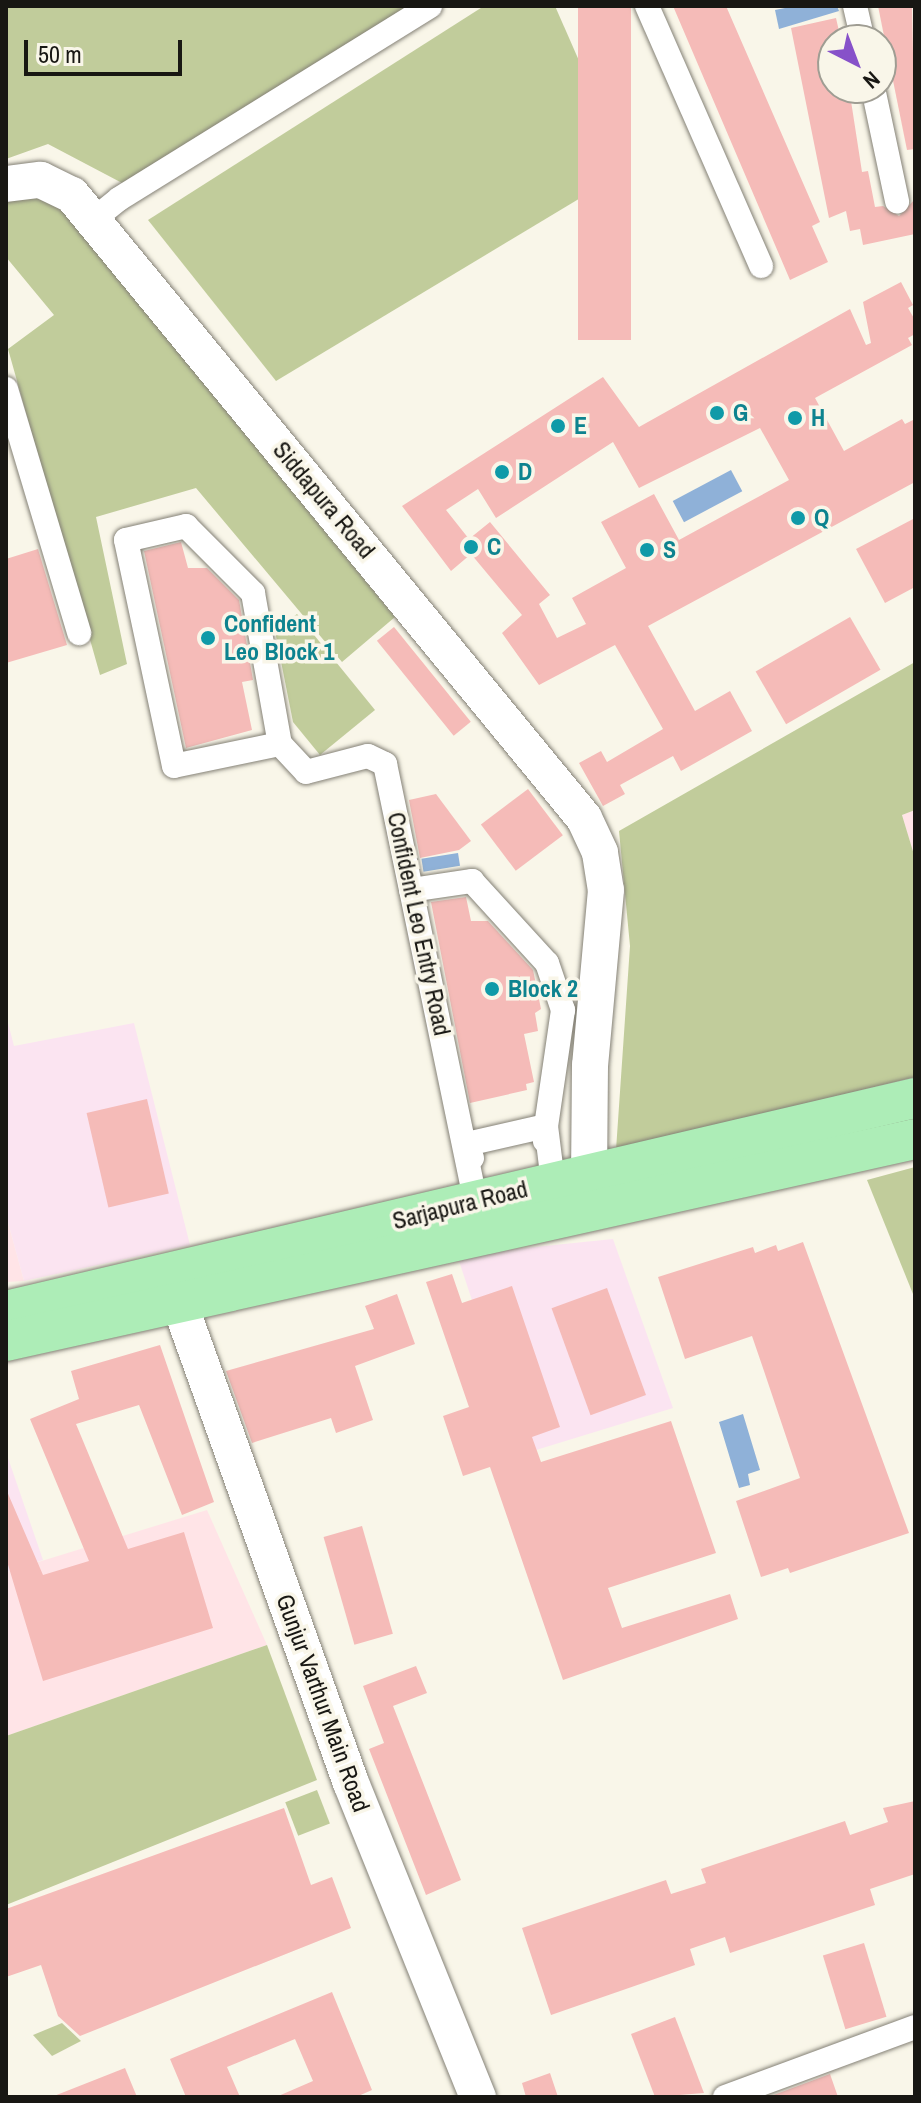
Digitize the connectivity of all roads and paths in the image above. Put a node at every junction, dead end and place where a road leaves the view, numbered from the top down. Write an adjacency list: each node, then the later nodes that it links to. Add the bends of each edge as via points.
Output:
1 (430, 6): 6 (street)
2 (647, 6): 7 (street)
3 (876, 104): 5 (street)
4 (6, 184): 6 (street, Siddapura Road, via 27,179 53,183 72,195)
5 (897, 201)
6 (93, 220): 14 (street, Siddapura Road, via 572,802 594,836 605,870 590,1065)
7 (761, 266)
8 (6, 389): 9 (street)
9 (79, 633)
10 (280, 744): 10 (street, via 174,766 126,540 186,526 253,593); 11 (street, Confident Leo Entry Road, via 306,772 368,756 385,764)
11 (411, 890): 14 (street, via 472,881 547,963 563,1010); 15 (street, Confident Leo Entry Road)
12 (911, 1099): 13 (main road); 14 (main road, Sarjapura Road)
13 (915, 1139): 16 (main road, Sarjapura Road)
14 (559, 1158): 15 (main road, Sarjapura Road); 15 (street)
15 (471, 1170): 17 (main road, Sarjapura Road)
16 (180, 1305): 18 (main road, Sarjapura Road); 20 (street, Gunjur Varthur Main Road, via 357,1797)
17 (6, 1311)
18 (6, 1341)
19 (915, 2027): 21 (street)
20 (478, 2097)
21 (725, 2097)

